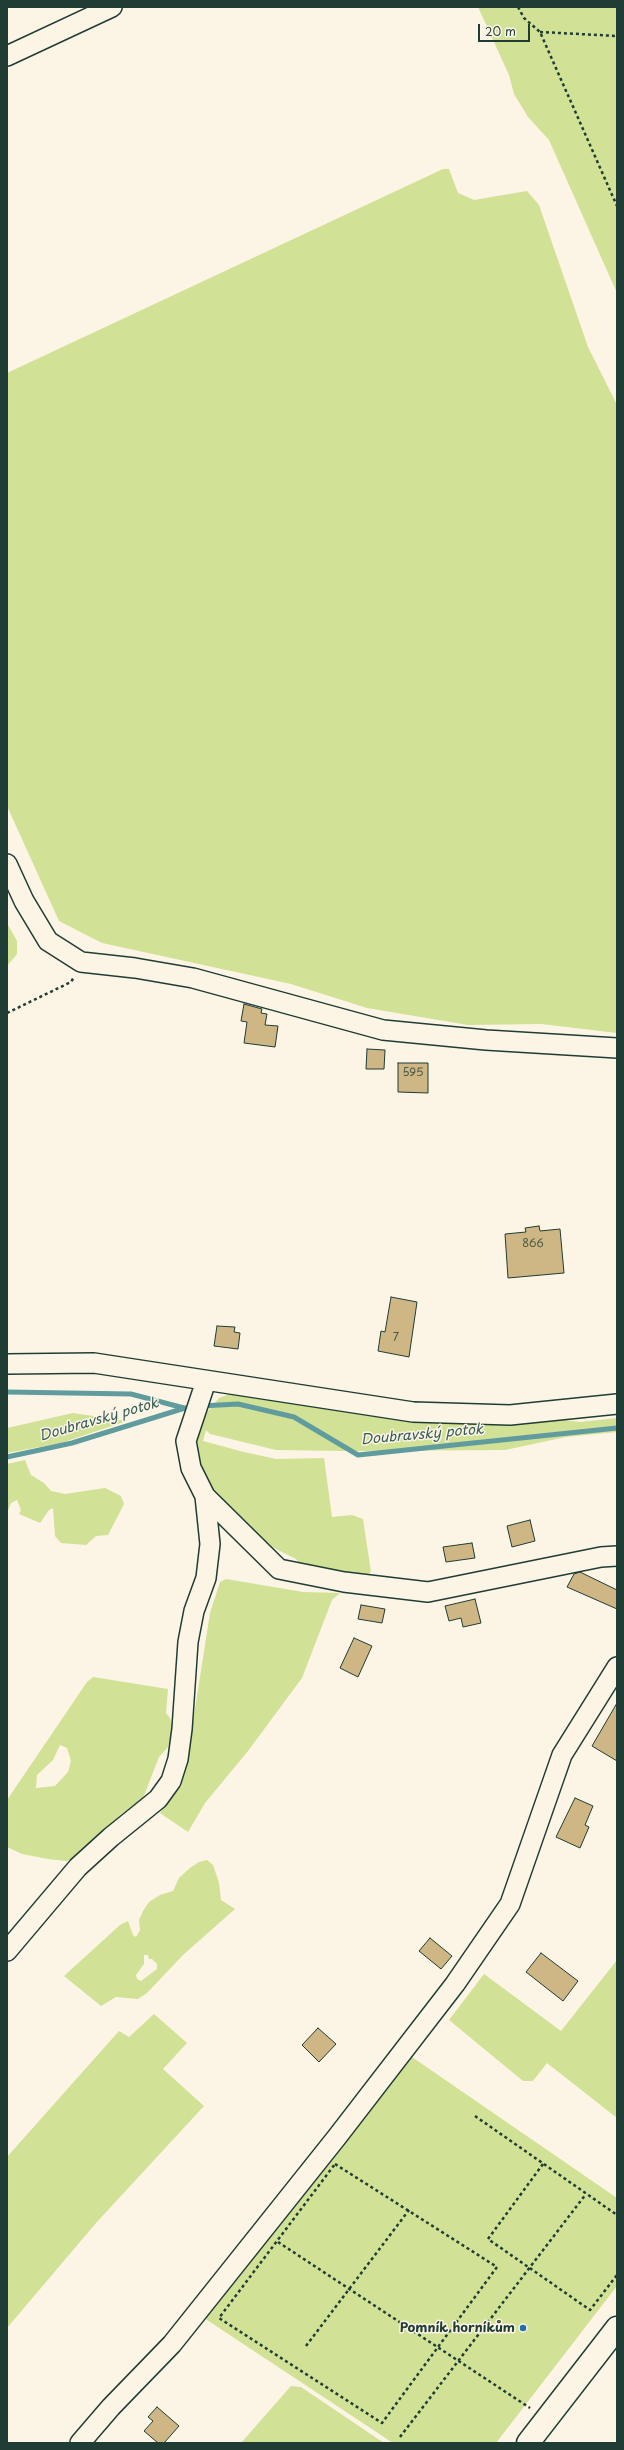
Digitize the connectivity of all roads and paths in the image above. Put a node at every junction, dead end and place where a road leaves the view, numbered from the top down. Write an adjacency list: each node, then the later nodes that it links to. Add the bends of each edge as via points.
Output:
1 (112, 7): 5 (street)
2 (518, 7): 3 (path, via 524,18)
3 (540, 32): 4 (path); 6 (path)
4 (617, 36)
5 (7, 56)
6 (617, 206)
7 (7, 864): 8 (street, via 24,901 48,941)
8 (81, 962): 9 (path, via 71,982); 10 (street, via 193,978 383,1030 486,1040)
9 (7, 1013)
10 (617, 1048)
11 (7, 1364): 12 (street, via 94,1363)
12 (206, 1381): 13 (street, via 413,1412 510,1415); 14 (street, via 186,1441 191,1468)
13 (617, 1404)
14 (205, 1496): 15 (street, via 279,1569 344,1582 428,1592 601,1557); 17 (street, via 210,1544 206,1578 194,1611 188,1642 182,1729 172,1781 158,1799 78,1867)
15 (617, 1556)
16 (617, 1667): 33 (street, via 562,1755 510,1904 455,1984 332,2144 172,2344)
17 (7, 1952)
18 (475, 2116): 19 (path)
19 (543, 2164): 20 (path); 24 (path, via 488,2239)
20 (586, 2194): 22 (path); 24 (path)
21 (408, 2210): 23 (path, via 335,2164); 26 (path); 29 (path, via 497,2267)
22 (617, 2215)
23 (278, 2242): 26 (path); 29 (path, via 219,2318 382,2424)
24 (529, 2269): 25 (path, via 590,2310); 30 (path)
25 (617, 2275)
26 (349, 2288): 28 (path); 29 (path)
27 (617, 2328): 34 (street)
28 (306, 2346)
29 (438, 2347): 30 (path)
30 (459, 2361): 31 (path); 32 (path)
31 (536, 2411)
32 (400, 2437)
33 (80, 2443)
34 (528, 2443)

